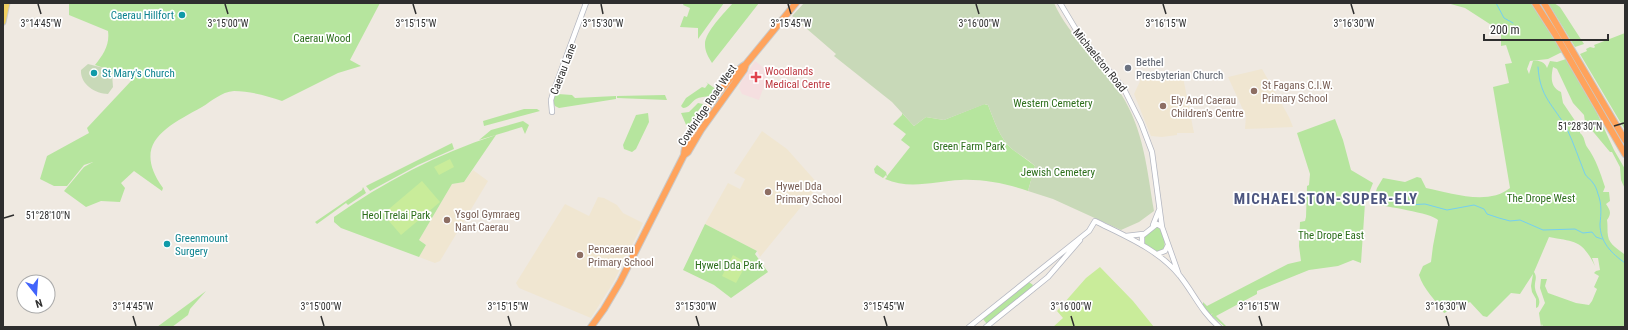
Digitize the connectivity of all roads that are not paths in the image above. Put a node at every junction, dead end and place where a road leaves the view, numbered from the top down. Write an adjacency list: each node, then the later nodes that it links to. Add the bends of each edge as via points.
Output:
1 (8, 3): 7 (main road)
2 (586, 3): 8 (street, Caerau Lane, via 554,90 551,100)
3 (796, 3): 24 (highway, Cowbridge Road West, via 746,64 684,155 620,282)
4 (1060, 3): 11 (street, Michaelston Road, via 1078,33 1120,83 1135,109 1152,152)
5 (1535, 3): 10 (highway)
6 (1544, 3): 9 (highway)
7 (3, 22)
8 (552, 112)
9 (1625, 140)
10 (1625, 154)
11 (1160, 210): 12 (street); 13 (street, Michaelston Road)
12 (1153, 225): 13 (street, via 1159,224); 14 (street)
13 (1162, 227): 18 (street)
14 (1143, 234): 16 (street); 17 (street)
15 (1082, 236): 16 (street, via 1095,222); 21 (street); 22 (street, via 1058,266)
16 (1126, 236): 17 (street)
17 (1142, 245): 19 (street)
18 (1168, 245): 19 (street, via 1165,251); 20 (street)
19 (1157, 254): 20 (street)
20 (1179, 275): 26 (street, via 1203,311)
21 (1032, 278): 22 (street); 23 (street)
22 (1038, 285): 25 (street)
23 (972, 326)
24 (591, 327)
25 (986, 327)
26 (1220, 327)

